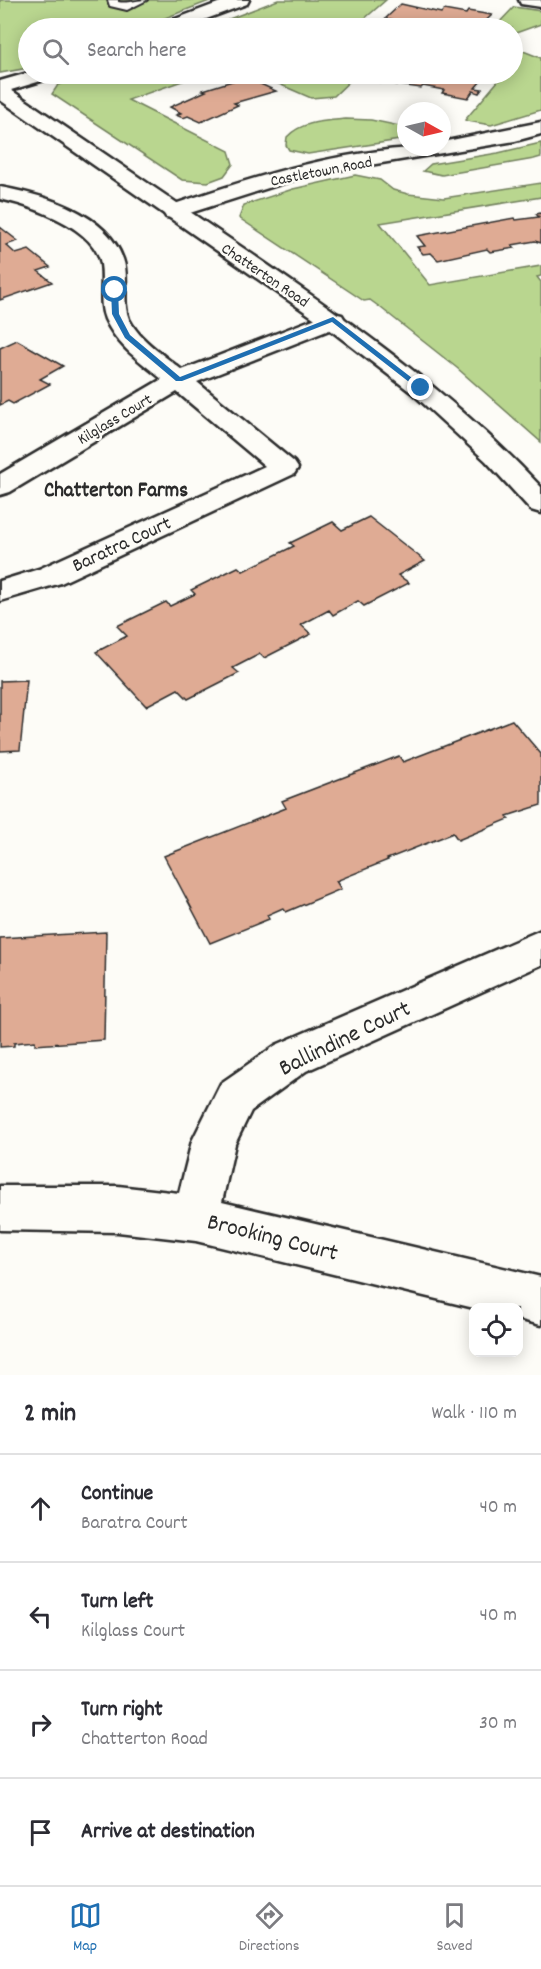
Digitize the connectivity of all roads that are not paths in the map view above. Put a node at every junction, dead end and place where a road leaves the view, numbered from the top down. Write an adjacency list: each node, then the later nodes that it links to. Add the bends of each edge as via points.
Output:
1 (113, 0): 2 (lane, via 113,4 122,7)
2 (141, 0)
3 (241, 0): 6 (street)
4 (527, 0): 5 (street)
5 (541, 2)
6 (194, 18)
7 (18, 83): 8 (street)
8 (0, 89): 11 (street, Chatterton Road)
9 (541, 128): 11 (street, Castletown Road, via 328,165 261,182)
10 (0, 193): 13 (street, Baratra Court, via 60,212 84,225 100,241 111,257 115,314 127,337)
11 (174, 212): 12 (street, Chatterton Road)
12 (333, 320): 13 (street, Kilglass Court); 15 (street, Chatterton Road, via 429,395 496,454)
13 (179, 380): 14 (street, Kilglass Court); 16 (street, Baratra Court, via 284,468 50,576)
14 (0, 486)
15 (541, 504)
16 (0, 591)
17 (541, 947): 19 (street, Ballindine Court, via 291,1058 236,1096 214,1141)
18 (0, 1208): 19 (street, Brooking Court, via 118,1209)
19 (196, 1218): 20 (street, Brooking Court)
20 (541, 1301)

